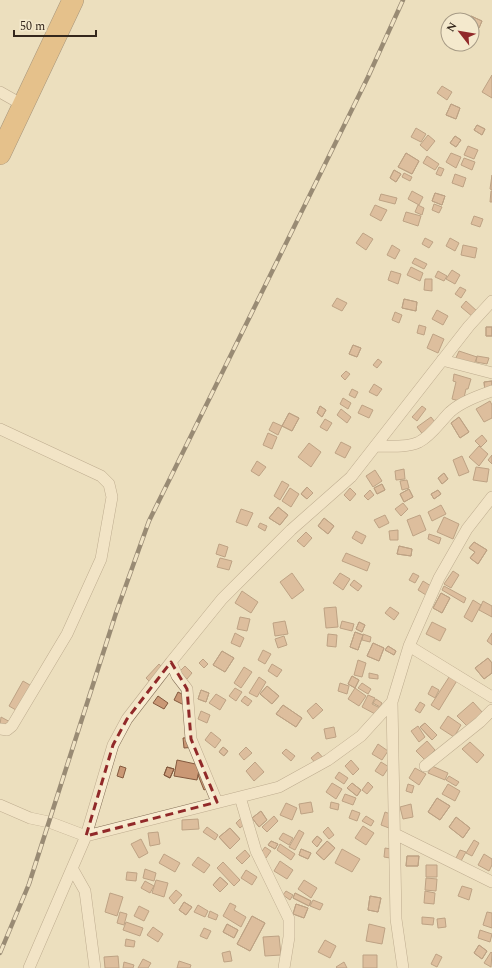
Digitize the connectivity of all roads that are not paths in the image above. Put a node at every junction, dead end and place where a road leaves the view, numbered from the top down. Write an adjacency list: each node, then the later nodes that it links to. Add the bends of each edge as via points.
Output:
1 (73, 0): 3 (highway)
2 (0, 92): 3 (street)
3 (23, 105): 4 (highway)
4 (0, 154)
5 (492, 301): 6 (street)
6 (442, 360): 7 (street); 10 (street)
7 (492, 373)
8 (492, 392): 10 (street, via 451,411 418,443)
9 (0, 429): 17 (street, via 101,476 109,484 112,497 100,559 67,634 12,726 7,730)
10 (375, 446): 13 (street, via 351,477 291,530 222,599)
11 (492, 497): 12 (street, via 467,529 439,578)
12 (409, 646): 14 (street); 15 (street)
13 (171, 662): 20 (street, via 187,689 191,739); 23 (street, via 127,719 113,745)
14 (492, 697)
15 (392, 702): 19 (street, via 361,736 328,760 279,787); 22 (street)
16 (492, 710): 18 (street)
17 (0, 729)
18 (425, 766)
19 (240, 797): 20 (street); 28 (street, via 256,851 289,920)
20 (217, 802): 23 (street)
21 (0, 806): 23 (street)
22 (395, 834): 25 (street); 29 (street, via 396,919)
23 (86, 836): 24 (street)
24 (72, 868): 26 (street); 27 (street, via 85,891)
25 (492, 882)
26 (29, 968)
27 (95, 968)
28 (284, 968)
29 (403, 968)

